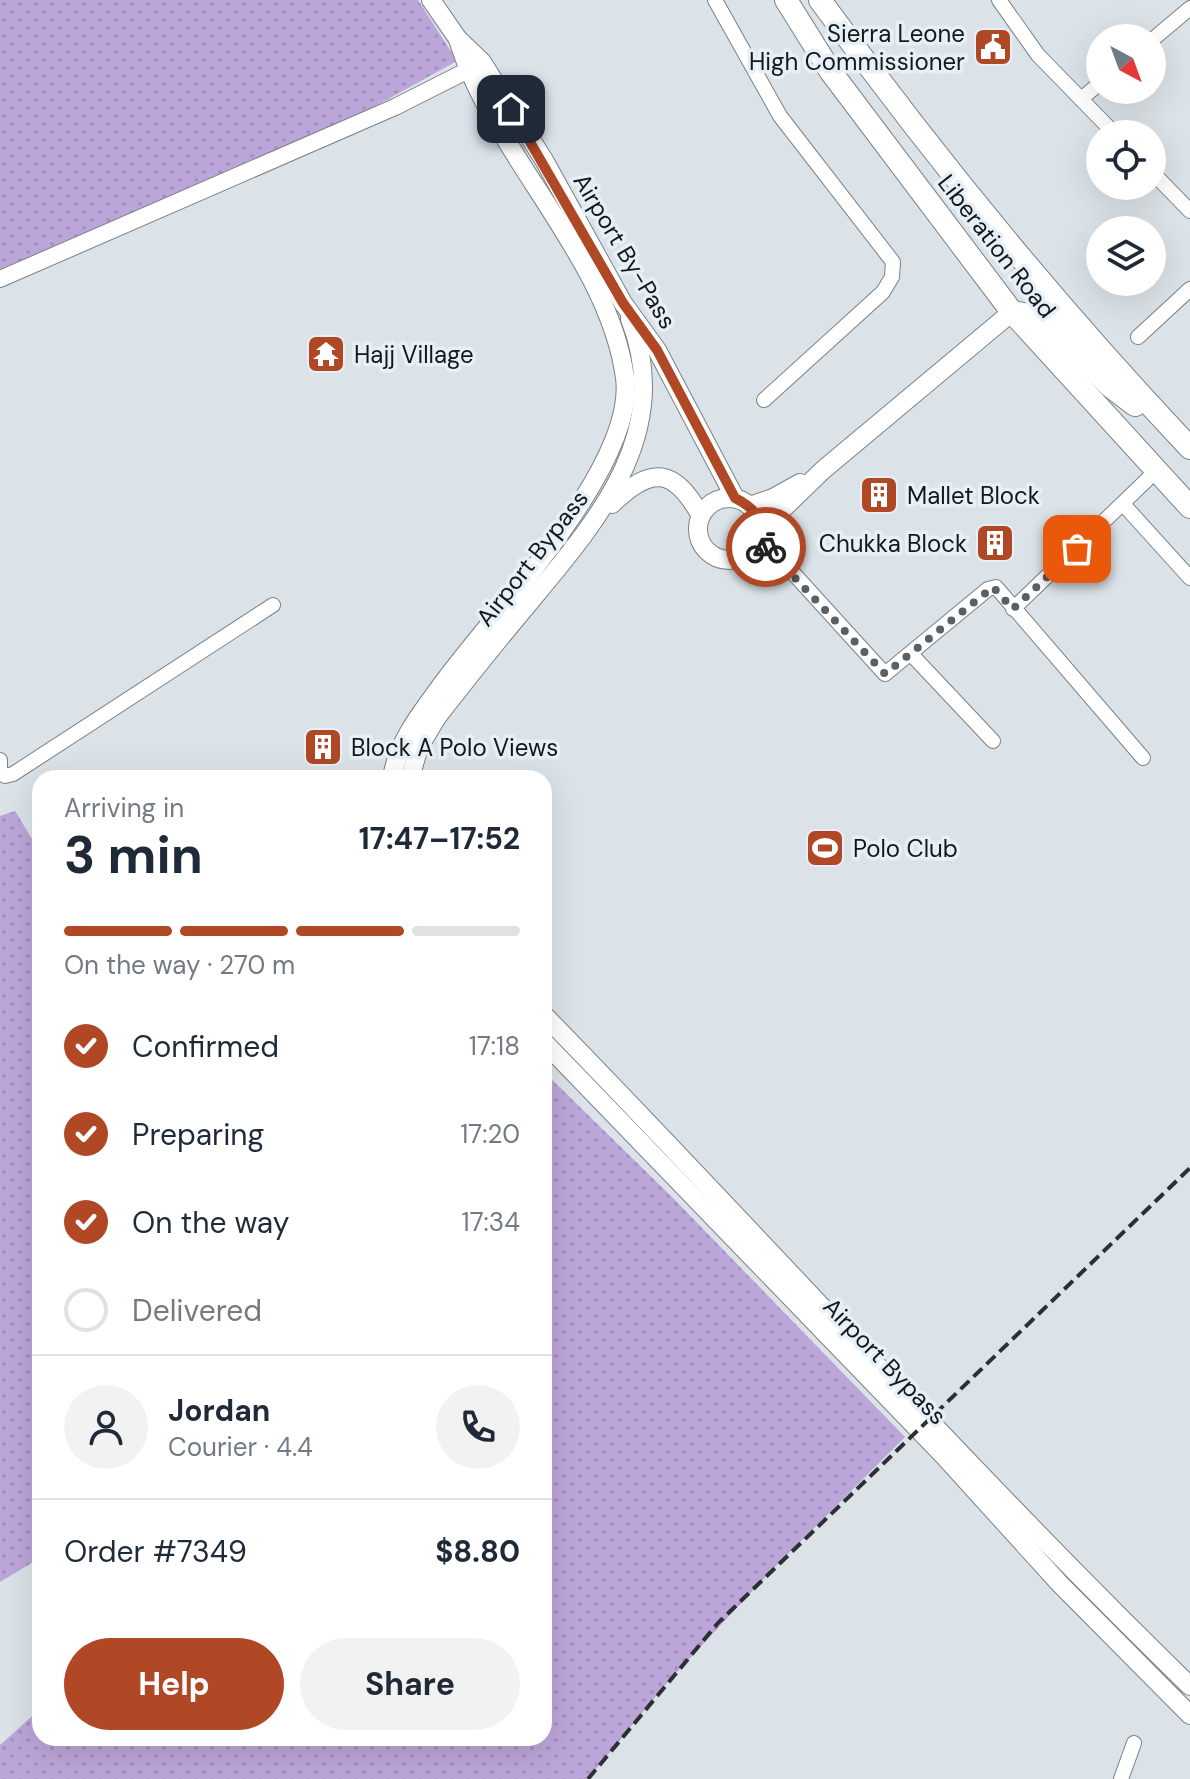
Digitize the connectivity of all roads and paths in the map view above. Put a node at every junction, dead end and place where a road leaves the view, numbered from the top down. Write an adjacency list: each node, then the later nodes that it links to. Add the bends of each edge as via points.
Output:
1 (431, 0): 8 (main road, Airport By-Pass)
2 (715, 0): 20 (street, via 780,116 893,262 883,292)
3 (786, 0): 18 (highway, Liberation Road, via 831,72)
4 (820, 0): 21 (highway, Liberation Road, via 911,126)
5 (999, 0): 10 (street, via 1038,55)
6 (1190, 8): 7 (street)
7 (1166, 28)
8 (475, 67): 14 (street); 16 (main road, Airport By-Pass, via 544,160); 17 (main road, Airport By-Pass)
9 (1086, 95): 10 (street)
10 (1081, 99): 11 (street)
11 (1101, 120)
12 (1166, 186): 13 (street)
13 (1190, 211)
14 (0, 279)
15 (1190, 289): 19 (street)
16 (623, 303): 25 (main road, Airport By-Pass, via 657,350); 28 (main road, Airport Bypass, via 640,355 643,406 623,470)
17 (604, 309): 38 (main road, Airport Bypass, via 619,348 627,400 608,459 577,508 409,729)
18 (1012, 312): 21 (highway, via 1042,317 1110,386 1149,415); 23 (main road); 24 (highway, Liberation Road)
19 (1138, 337)
20 (764, 400)
21 (1161, 417): 22 (highway, Liberation Road)
22 (1190, 448)
23 (823, 470): 25 (main road, via 773,498); 30 (main road)
24 (1155, 472): 26 (street); 27 (highway, Liberation Road)
25 (742, 502): 29 (main road, via 715,501); 30 (main road, via 759,521)
26 (1123, 504): 31 (street); 33 (street)
27 (1190, 507)
28 (599, 516): 29 (main road, via 631,486 654,477 680,485); 39 (main road, Airport Bypass, via 437,717)
29 (701, 516): 30 (main road, via 702,544 723,560 749,552)
30 (759, 536): 34 (street, via 883,673 889,674)
31 (1190, 578)
32 (273, 605): 37 (street, via 13,774 0,771)
33 (1013, 609): 34 (street, via 993,587); 36 (street)
34 (911, 654): 35 (street)
35 (993, 741)
36 (1143, 758)
37 (0, 760)
38 (395, 770)
39 (412, 770)
40 (552, 1023): 42 (main road, Airport Bypass)
41 (552, 1050): 43 (main road, Airport Bypass)
42 (1190, 1686)
43 (1190, 1715)
44 (1134, 1743): 45 (street)
45 (1121, 1779)

